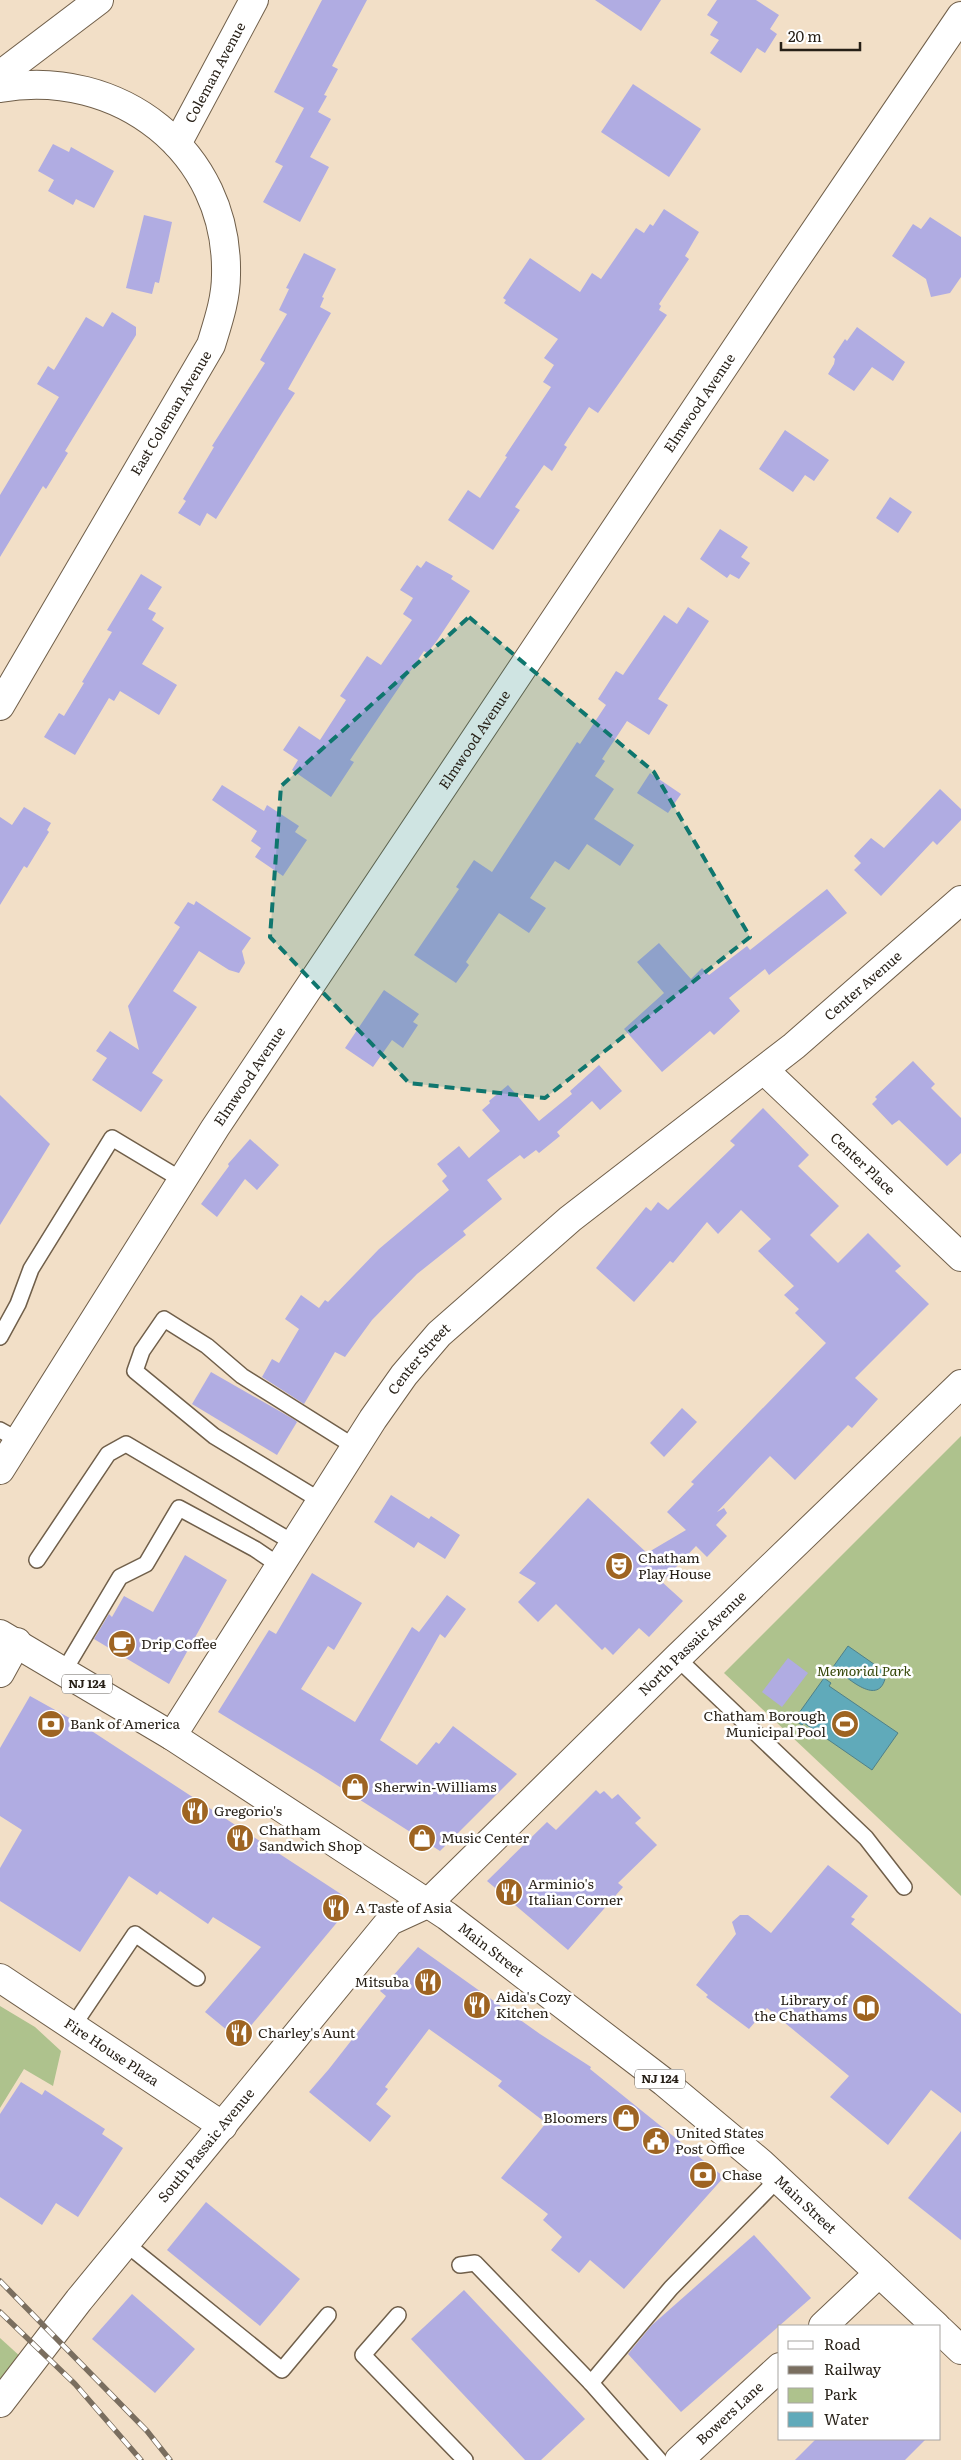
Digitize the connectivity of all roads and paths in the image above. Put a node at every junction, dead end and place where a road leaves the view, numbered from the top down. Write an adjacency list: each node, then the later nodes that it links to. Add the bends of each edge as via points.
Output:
1 (99, 0): 4 (street)
2 (254, 0): 6 (street, Coleman Avenue)
3 (961, 16): 10 (street, Elmwood Avenue)
4 (0, 75)
5 (0, 88): 6 (street, East Coleman Avenue, via 50,85 86,90 120,102 151,120)
6 (177, 144): 7 (street, East Coleman Avenue, via 199,172 215,204 224,239 226,275 222,311 211,345 194,376)
7 (0, 706)
8 (961, 900): 9 (street, Center Avenue)
9 (764, 1070): 11 (street, Center Place); 15 (street, Center Street, via 570,1219 439,1334 404,1374)
10 (182, 1180): 12 (lane, via 112,1138 30,1269 18,1304); 14 (street, Elmwood Avenue)
11 (961, 1257)
12 (0, 1337)
13 (961, 1384): 22 (street, North Passaic Avenue)
14 (9, 1435): 16 (street, Elmwood Avenue)
15 (355, 1447): 17 (street, Center Street); 17 (lane, via 242,1376 206,1346 164,1319 142,1351 135,1372 214,1436)
16 (0, 1470)
17 (321, 1501): 18 (street, Center Street)
18 (294, 1543): 19 (lane, via 126,1444 108,1454); 20 (street, Center Street)
19 (37, 1560)
20 (280, 1566): 23 (lane, via 179,1508 146,1564 120,1577); 25 (street, Center Street)
21 (8, 1638): 23 (street, Main Street / NJ 124); 24 (street)
22 (676, 1658): 26 (lane, via 866,1838); 27 (street, North Passaic Avenue)
23 (64, 1671): 25 (street, Main Street / NJ 124)
24 (0, 1673)
25 (172, 1736): 27 (street, Main Street / NJ 124)
26 (904, 1887)
27 (427, 1904): 31 (street, South Passaic Avenue, via 390,1921); 32 (street, Main Street / NJ 124, via 664,2082)
28 (0, 1978): 30 (street, Fire House Plaza)
29 (197, 1978): 30 (lane, via 135,1934)
30 (73, 2026): 31 (street, Fire House Plaza)
31 (223, 2126): 33 (street, South Passaic Avenue)
32 (778, 2179): 35 (street, Main Street / NJ 124); 43 (lane, via 671,2288)
33 (125, 2243): 36 (lane, via 282,2370); 44 (street, South Passaic Avenue)
34 (460, 2265): 43 (lane, via 475,2263)
35 (879, 2273): 38 (street); 39 (street, Main Street / NJ 124)
36 (328, 2315)
37 (398, 2315): 45 (lane, via 363,2355)
38 (825, 2325)
39 (935, 2325)
40 (941, 2331): 41 (street)
41 (961, 2350)
42 (778, 2369): 47 (street, Bowers Lane)
43 (591, 2383): 46 (lane)
44 (4, 2390)
45 (465, 2460)
46 (659, 2460)
47 (679, 2460)

